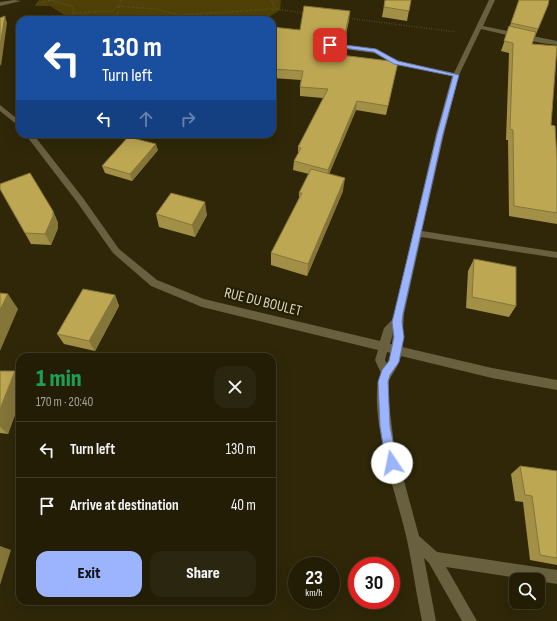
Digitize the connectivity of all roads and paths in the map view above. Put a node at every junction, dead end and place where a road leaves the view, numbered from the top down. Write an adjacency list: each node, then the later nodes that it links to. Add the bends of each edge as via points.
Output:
1 (52, 0): 7 (path, via 74,7 73,12 112,11)
2 (121, 0): 7 (path)
3 (271, 0): 8 (path)
4 (492, 0): 12 (street)
5 (18, 1): 6 (street)
6 (0, 4)
7 (118, 6): 8 (path, via 156,9 179,15); 10 (path)
8 (275, 9): 9 (path)
9 (311, 14)
10 (118, 16)
11 (343, 18): 13 (path, via 460,32)
12 (478, 27): 13 (street); 14 (street)
13 (474, 36): 16 (street)
14 (557, 43)
15 (330, 45): 16 (street, via 376,51 396,63)
16 (456, 75): 20 (street)
17 (0, 107): 18 (street)
18 (16, 121)
19 (32, 138): 22 (street, RUE DU BOULET, via 116,251 154,283 202,303 492,373)
20 (417, 234): 21 (street); 23 (street, via 397,322 399,337 394,362 383,382 385,426 392,463)
21 (557, 255)
22 (557, 385)
23 (414, 540): 24 (street); 26 (street)
24 (434, 558): 25 (street); 27 (street)
25 (557, 577)
26 (429, 621)
27 (470, 621)

